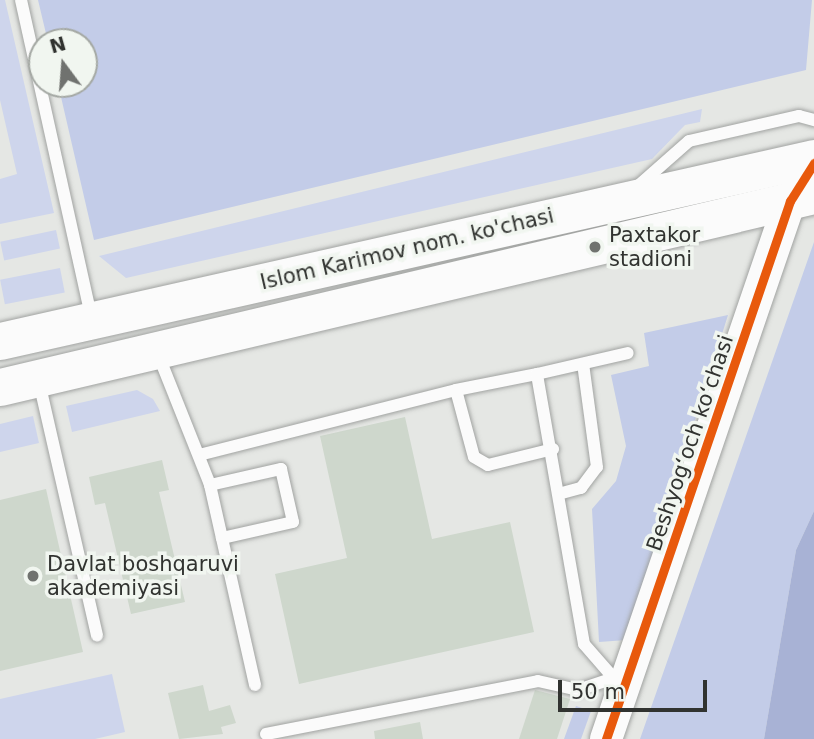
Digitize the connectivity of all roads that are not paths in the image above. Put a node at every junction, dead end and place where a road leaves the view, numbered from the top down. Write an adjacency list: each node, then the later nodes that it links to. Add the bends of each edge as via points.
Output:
1 (21, 0): 7 (lane)
2 (814, 120): 4 (lane, via 799,117 689,141)
3 (809, 180): 4 (main road, Islom Karimov nom. ko'chasi); 6 (main road, Islom Karimov nom. ko'chasi); 22 (street, Beshyogʻoch koʻchasi)
4 (620, 201): 5 (main road, Islom Karimov nom. ko'chasi)
5 (305, 273): 6 (main road); 7 (main road, Islom Karimov nom. ko'chasi)
6 (314, 313): 9 (main road, Islom Karimov nom. ko'chasi)
7 (92, 320): 8 (main road, Islom Karimov nom. ko'chasi)
8 (0, 341)
9 (156, 350): 13 (main road, Islom Karimov nom. ko'chasi); 17 (lane)
10 (628, 353): 11 (lane)
11 (583, 364): 12 (lane); 19 (lane, via 597,467 581,488)
12 (537, 374): 15 (lane); 16 (lane)
13 (38, 378): 14 (main road, Islom Karimov nom. ko'chasi); 21 (lane)
14 (0, 387)
15 (456, 390): 16 (lane, via 474,457 488,465); 17 (lane)
16 (553, 449): 19 (lane)
17 (199, 455): 18 (lane)
18 (210, 485): 20 (lane); 20 (lane, via 281,469 293,522)
19 (562, 493): 22 (lane, via 584,644)
20 (222, 538): 23 (lane)
21 (97, 635)
22 (625, 680): 24 (lane, via 578,690 538,681); 25 (street, Beshyogʻoch koʻchasi); 26 (street, Beshyogʻoch koʻchasi)
23 (255, 685)
24 (266, 734)
25 (606, 739)
26 (615, 739)

